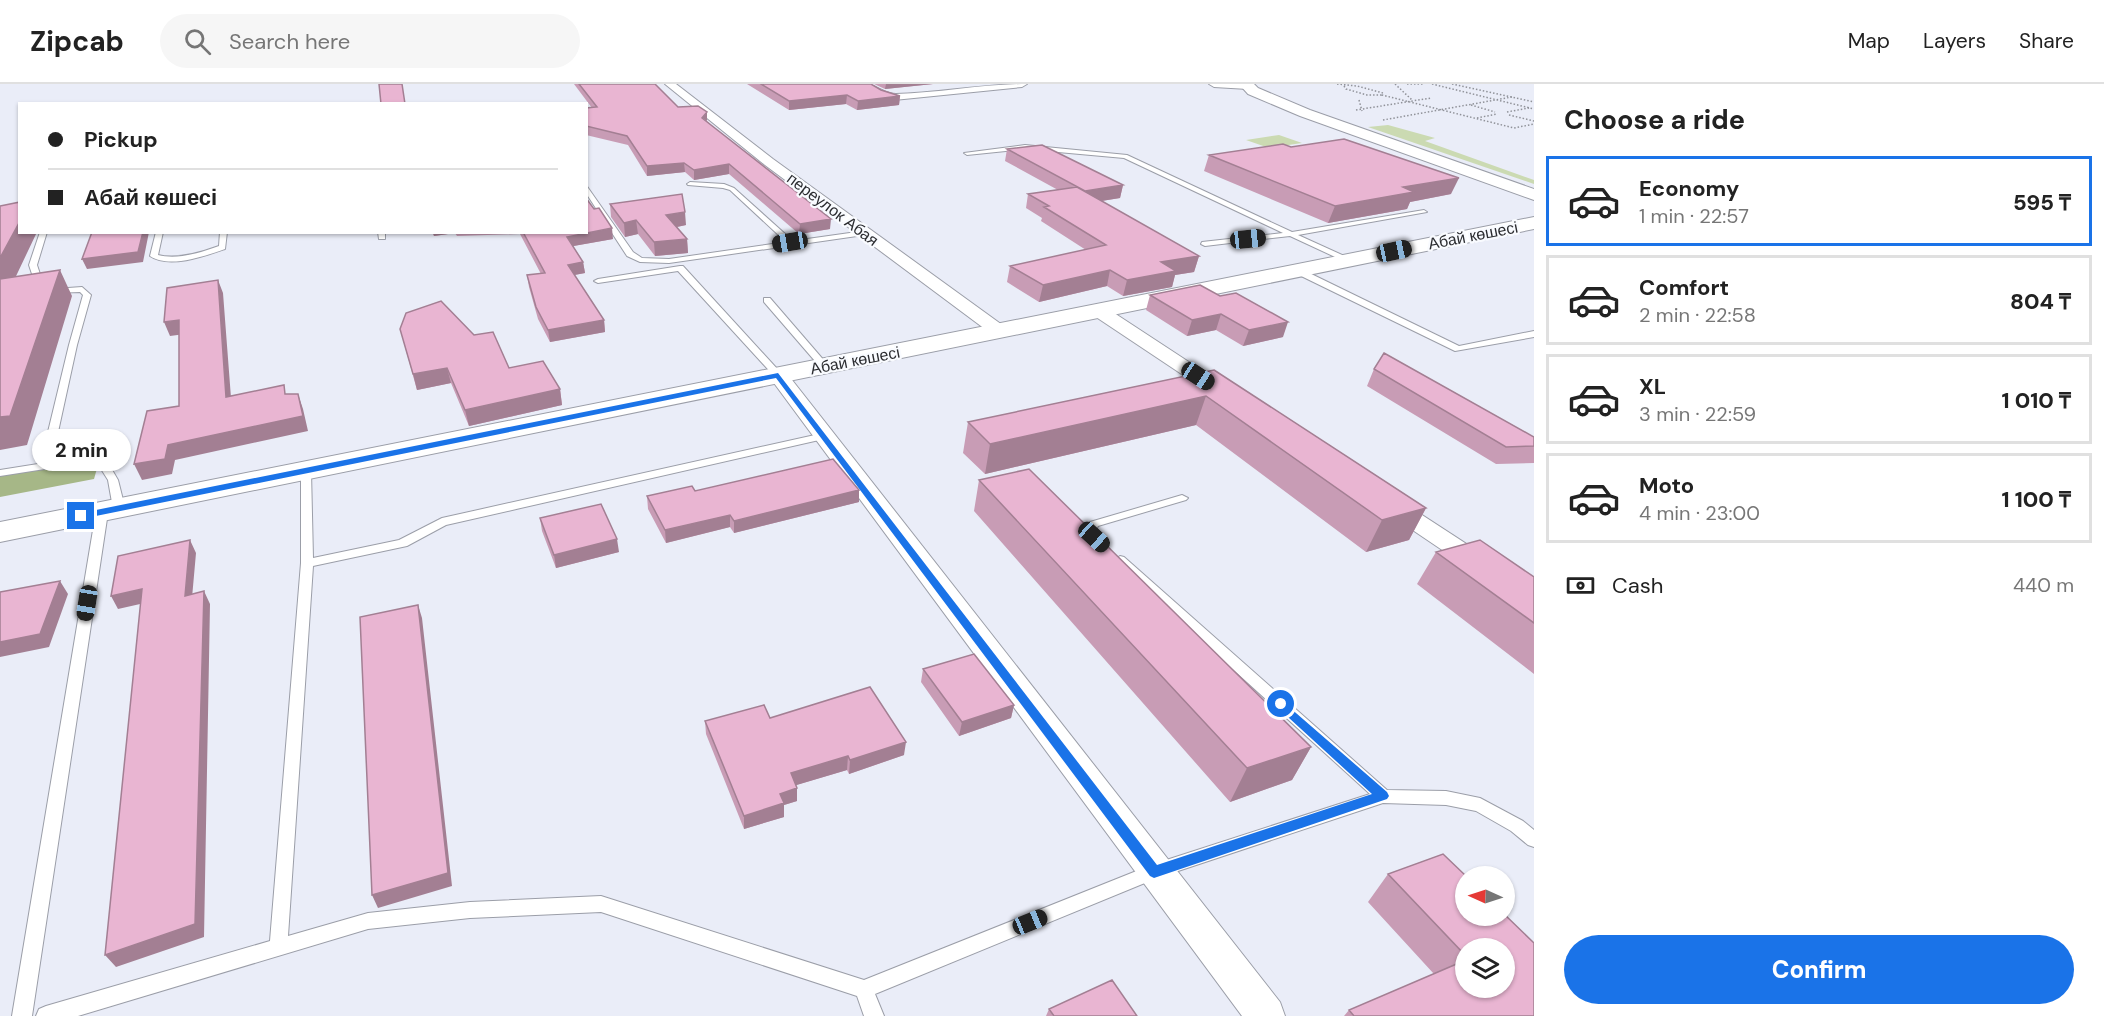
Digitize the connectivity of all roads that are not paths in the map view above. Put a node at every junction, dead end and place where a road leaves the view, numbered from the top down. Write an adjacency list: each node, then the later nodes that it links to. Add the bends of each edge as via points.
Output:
1 (670, 84): 12 (street, переулок Абая)
2 (866, 84): 3 (street, via 894,97)
3 (1022, 84)
4 (1214, 84): 5 (street)
5 (1247, 85): 9 (main road, via 1252,91)
6 (967, 153): 16 (lane, via 1025,147 1125,156)
7 (690, 184): 17 (lane, via 732,189)
8 (588, 190): 17 (lane, via 630,254 640,260 669,261)
9 (1534, 195)
10 (1424, 212): 16 (lane)
11 (1534, 223): 19 (main road, Абай көшесі)
12 (864, 233): 17 (lane); 26 (street, переулок Абая)
13 (43, 234): 21 (lane, via 33,265)
14 (160, 234): 15 (lane, via 154,256 168,259 222,247)
15 (224, 234)
16 (1291, 234): 18 (lane); 19 (lane)
17 (790, 242)
18 (1205, 244)
19 (1348, 261): 20 (main road, Абай көшесі)
20 (1298, 271): 25 (main road, Абай көшесі); 27 (lane, via 1458,349)
21 (38, 280)
22 (598, 281): 29 (lane, via 680,268)
23 (46, 292): 32 (lane, via 82,289 87,295 54,432 62,449)
24 (767, 300): 28 (lane)
25 (1099, 311): 26 (main road, Абай көшесі); 30 (street)
26 (999, 331): 28 (main road, Абай көшесі)
27 (1534, 334)
28 (824, 366): 29 (main road, Абай көшесі)
29 (778, 375): 31 (street); 33 (main road, Абай көшесі)
30 (1237, 403)
31 (824, 436): 39 (lane, via 442,522 403,543); 43 (street)
32 (100, 458): 34 (lane); 37 (lane, via 113,480)
33 (306, 471): 37 (main road, Абай көшесі); 39 (lane)
34 (0, 473)
35 (1376, 495): 40 (street)
36 (1182, 498): 41 (lane, via 1094,524 1090,531)
37 (110, 510): 38 (main road, Абай көшесі); 46 (lane)
38 (0, 532)
39 (307, 563): 44 (lane)
40 (1534, 600)
41 (1383, 796): 42 (lane, via 1446,798 1480,805); 43 (lane)
42 (1534, 840)
43 (1154, 872): 45 (lane); 49 (street)
44 (278, 949): 45 (lane, via 368,921 470,910 601,904); 47 (lane)
45 (864, 989): 48 (lane)
46 (22, 1016)
47 (46, 1016)
48 (874, 1016)
49 (1266, 1016)

